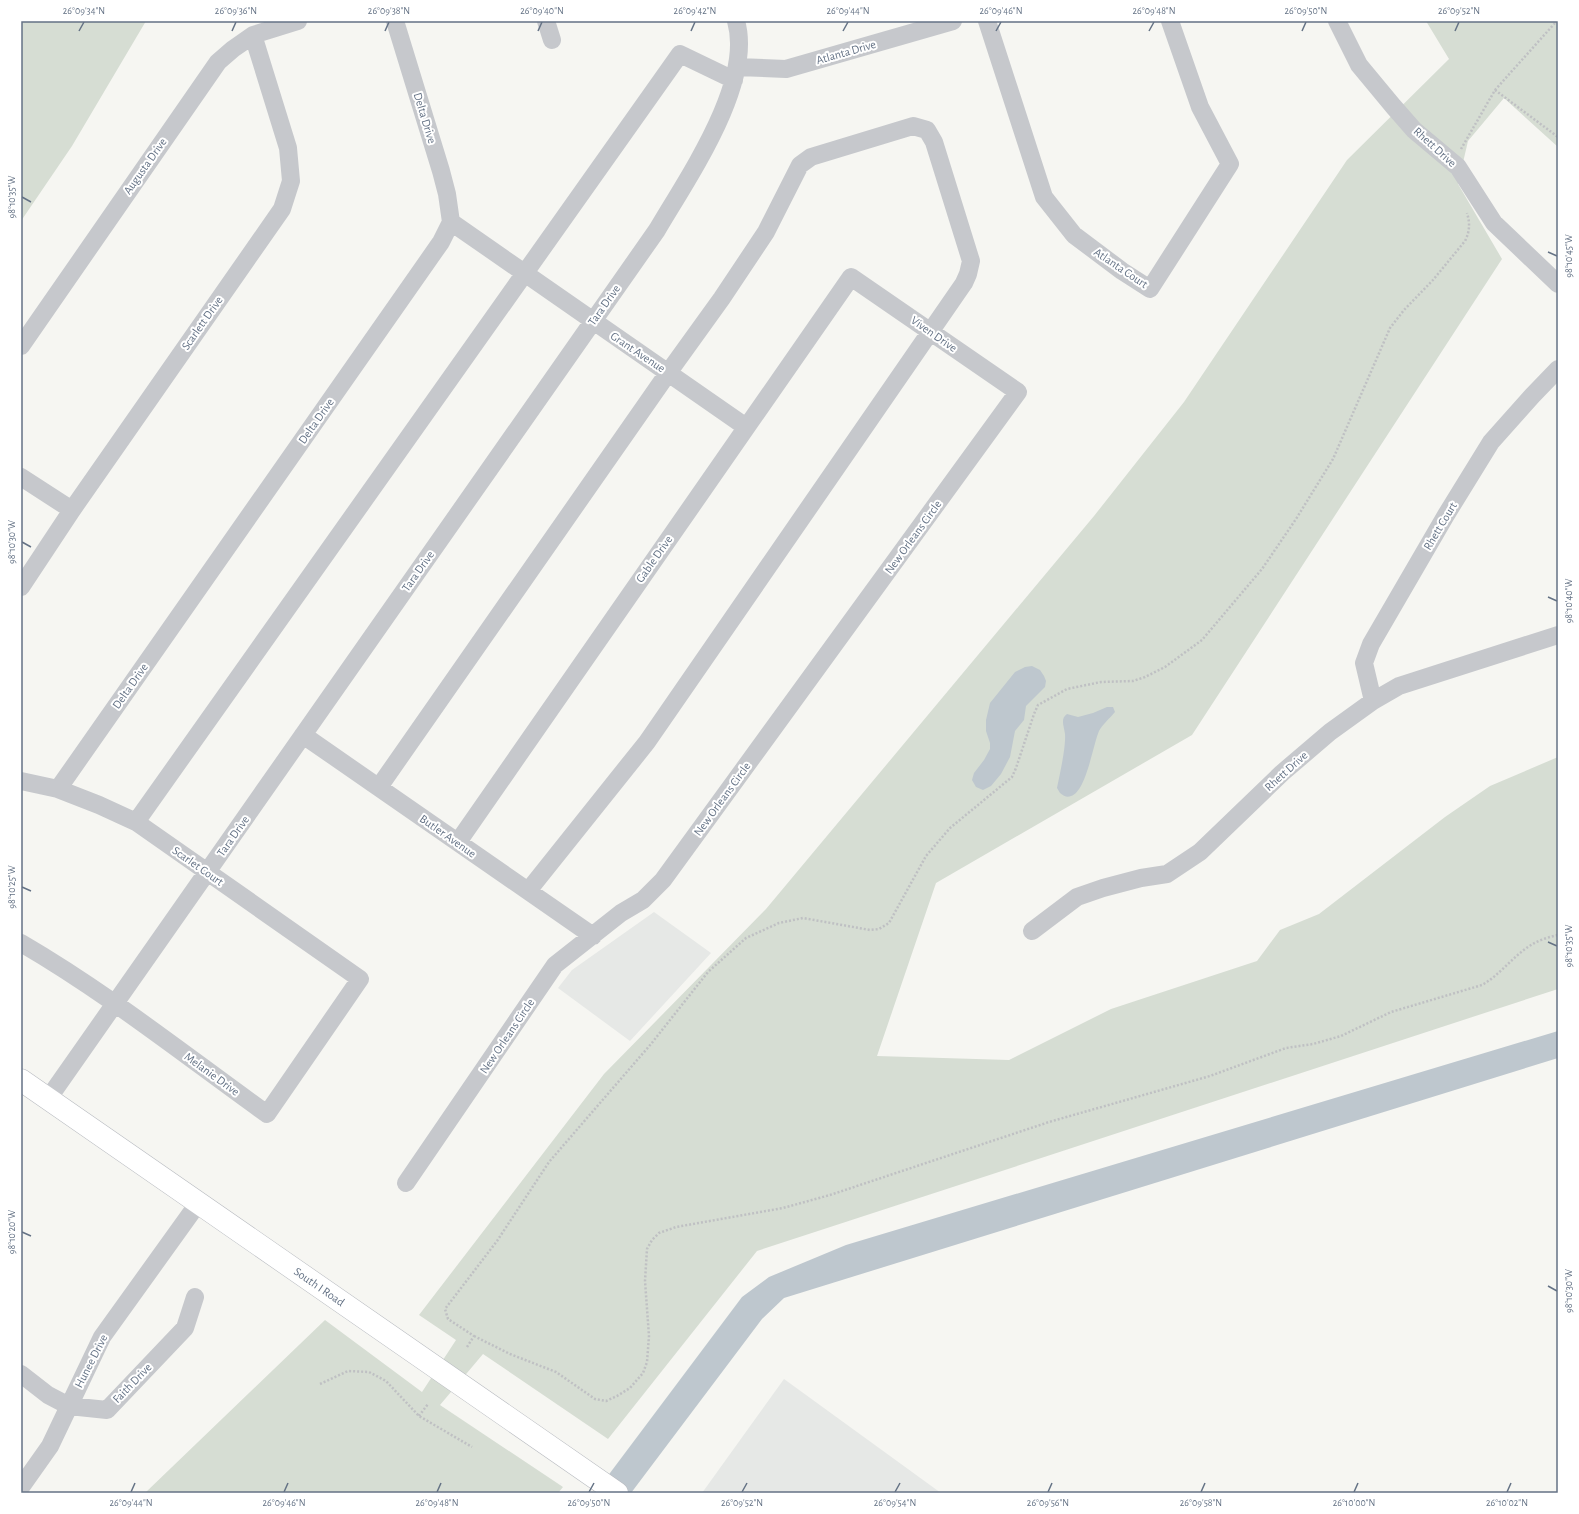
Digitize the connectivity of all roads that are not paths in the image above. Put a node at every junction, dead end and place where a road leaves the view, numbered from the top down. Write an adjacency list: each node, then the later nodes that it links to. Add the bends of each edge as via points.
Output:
1 (298, 21): 9 (street, Augusta Drive)
2 (394, 21): 12 (street, Delta Drive, via 448,194)
3 (546, 21): 10 (street)
4 (736, 21): 11 (street, Tara Drive, via 740,34)
5 (953, 21): 11 (street, Atlanta Drive, via 786,69)
6 (987, 21): 7 (street, Atlanta Court, via 1044,197 1074,235 1150,289 1230,164 1200,107)
7 (1170, 21)
8 (1337, 21): 15 (street, Rhett Drive, via 1359,65 1393,106 1414,130 1458,167 1494,223)
9 (253, 35): 18 (street, Augusta Drive, via 218,62); 24 (street, Scarlett Drive, via 288,148 291,181 282,209)
10 (552, 40)
11 (735, 74): 13 (street, via 680,54); 16 (street, Tara Drive, via 724,111 691,173 656,230)
12 (451, 222): 13 (street, Grant Avenue); 31 (street, Delta Drive, via 441,242)
13 (525, 274): 16 (street, Grant Avenue); 32 (street)
14 (851, 277): 17 (street, Viven Drive); 22 (street, Gable Drive)
15 (1558, 284)
16 (593, 321): 20 (street, Grant Avenue); 28 (street, Tara Drive)
17 (930, 332): 20 (street, via 964,284 971,261 934,142 927,130 913,126 811,157 800,165 766,232); 21 (street, Viven Drive); 35 (street, via 647,742)
18 (21, 346)
19 (1558, 369): 27 (street, Rhett Court, via 1491,442 1371,644 1364,664)
20 (668, 373): 22 (street, Grant Avenue); 30 (street)
21 (1018, 392): 37 (street, New Orleans Circle, via 663,880 643,900)
22 (746, 427): 33 (street, Gable Drive)
23 (21, 477): 24 (street)
24 (72, 510): 25 (street, Scarlett Drive)
25 (21, 587)
26 (1558, 635): 27 (street, Rhett Drive, via 1399,686)
27 (1373, 701): 36 (street, Rhett Drive, via 1330,732 1282,773 1200,852 1167,874 1140,878 1077,897)
28 (303, 735): 30 (street, Butler Avenue); 34 (street, Tara Drive)
29 (21, 781): 31 (street, Scarlet Court)
30 (379, 788): 33 (street, Butler Avenue)
31 (58, 789): 32 (street, Scarlet Court)
32 (136, 822): 34 (street, Scarlet Court)
33 (458, 842): 35 (street, Butler Avenue)
34 (207, 873): 39 (street, Scarlet Court); 40 (street, Tara Drive)
35 (528, 891): 37 (street, Butler Avenue)
36 (1032, 931)
37 (593, 936): 43 (street, New Orleans Circle, via 555,965)
38 (21, 943): 40 (street, Melanie Drive)
39 (360, 979): 40 (street, Melanie Drive, via 267,1114)
40 (114, 1004): 42 (street, Tara Drive)
41 (21, 1080): 42 (main road, South I Road)
42 (48, 1099): 44 (main road, South I Road)
43 (406, 1183)
44 (199, 1202): 47 (street, Hunee Drive, via 102,1337); 49 (main road, South I Road)
45 (195, 1297): 47 (street, Faith Drive, via 185,1328 107,1410)
46 (21, 1374): 47 (street, Faith Drive, via 48,1395)
47 (69, 1406): 48 (street, Hunee Drive, via 50,1446)
48 (21, 1487)
49 (617, 1493)

